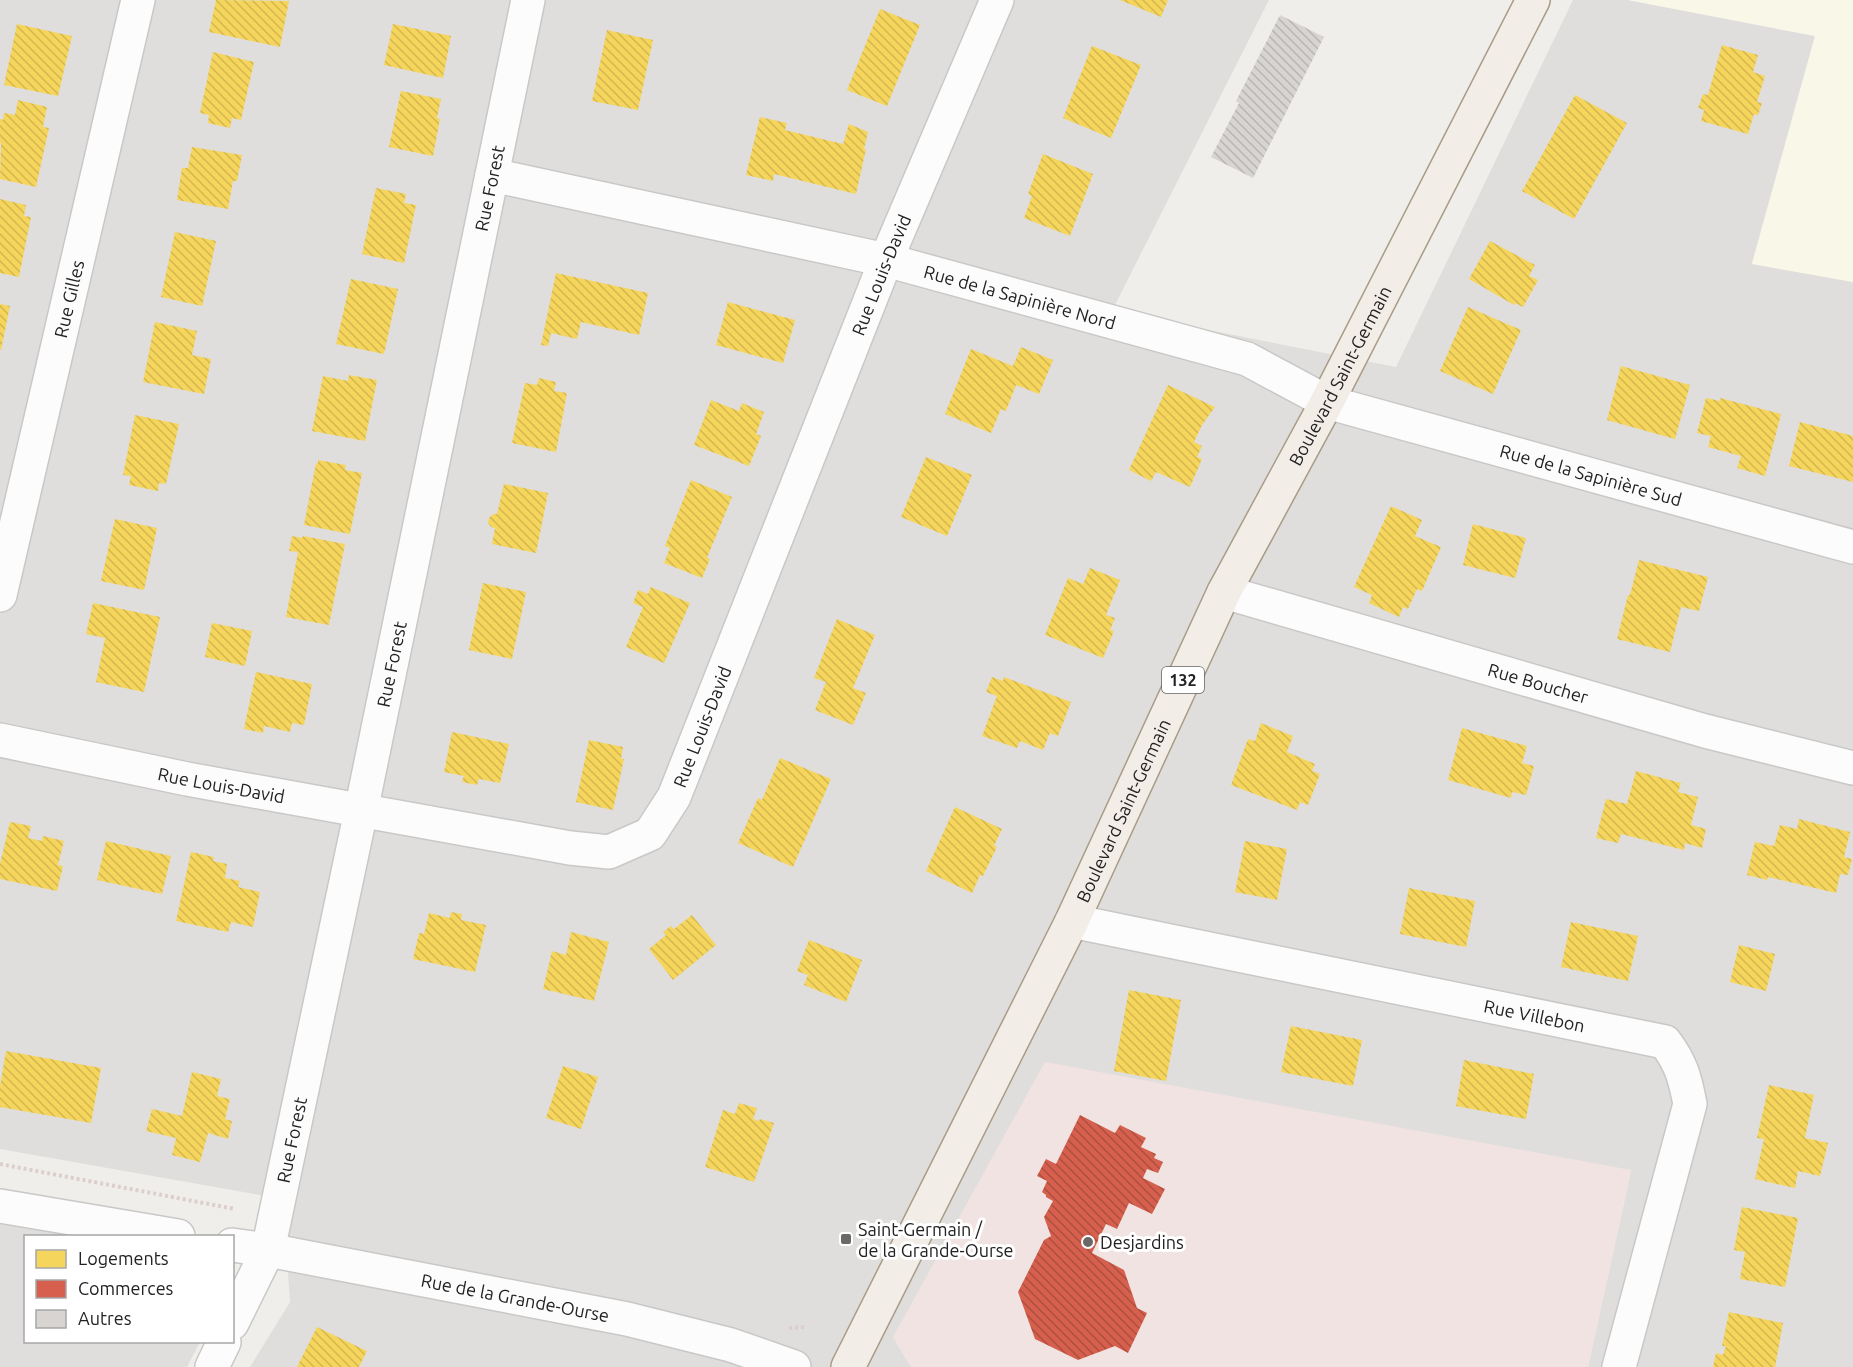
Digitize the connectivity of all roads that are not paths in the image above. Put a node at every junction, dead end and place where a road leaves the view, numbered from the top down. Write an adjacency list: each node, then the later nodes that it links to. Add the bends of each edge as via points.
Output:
1 (138, 0): 10 (street, Rue Gilles)
2 (528, 0): 5 (street, Rue Forest)
3 (997, 0): 6 (street, Rue Louis-David)
4 (1533, 0): 7 (main road, Boulevard Saint-Germain / 132)
5 (492, 175): 6 (street, Rue de la Sapinière Nord); 13 (street, Rue Forest)
6 (886, 260): 7 (street, Rue de la Sapinière Nord, via 1248,359); 13 (street, Rue Louis-David, via 675,797 650,834 609,852)
7 (1327, 402): 8 (street, Rue de la Sapinière Sud); 9 (main road, Boulevard Saint-Germain / 132)
8 (1853, 547)
9 (1224, 592): 12 (street, Rue Boucher, via 1705,731); 14 (main road, Boulevard Saint-Germain / 132)
10 (0, 596)
11 (0, 740): 13 (street, Rue Louis-David)
12 (1853, 768)
13 (361, 811): 18 (street, Rue Forest)
14 (1072, 921): 23 (main road, Boulevard Saint-Germain / 132); 24 (street, Rue Villebon, via 1665,1042 1686,1078 1690,1104)
15 (0, 1206): 16 (street)
16 (172, 1235)
17 (234, 1245): 18 (street, Rue de la Grande-Ourse)
18 (268, 1250): 19 (street, Rue Forest); 22 (street, Rue de la Grande-Ourse, via 627,1319 731,1345)
19 (234, 1319)
20 (223, 1343): 21 (street)
21 (212, 1367)
22 (794, 1367)
23 (848, 1367)
24 (1619, 1367)

